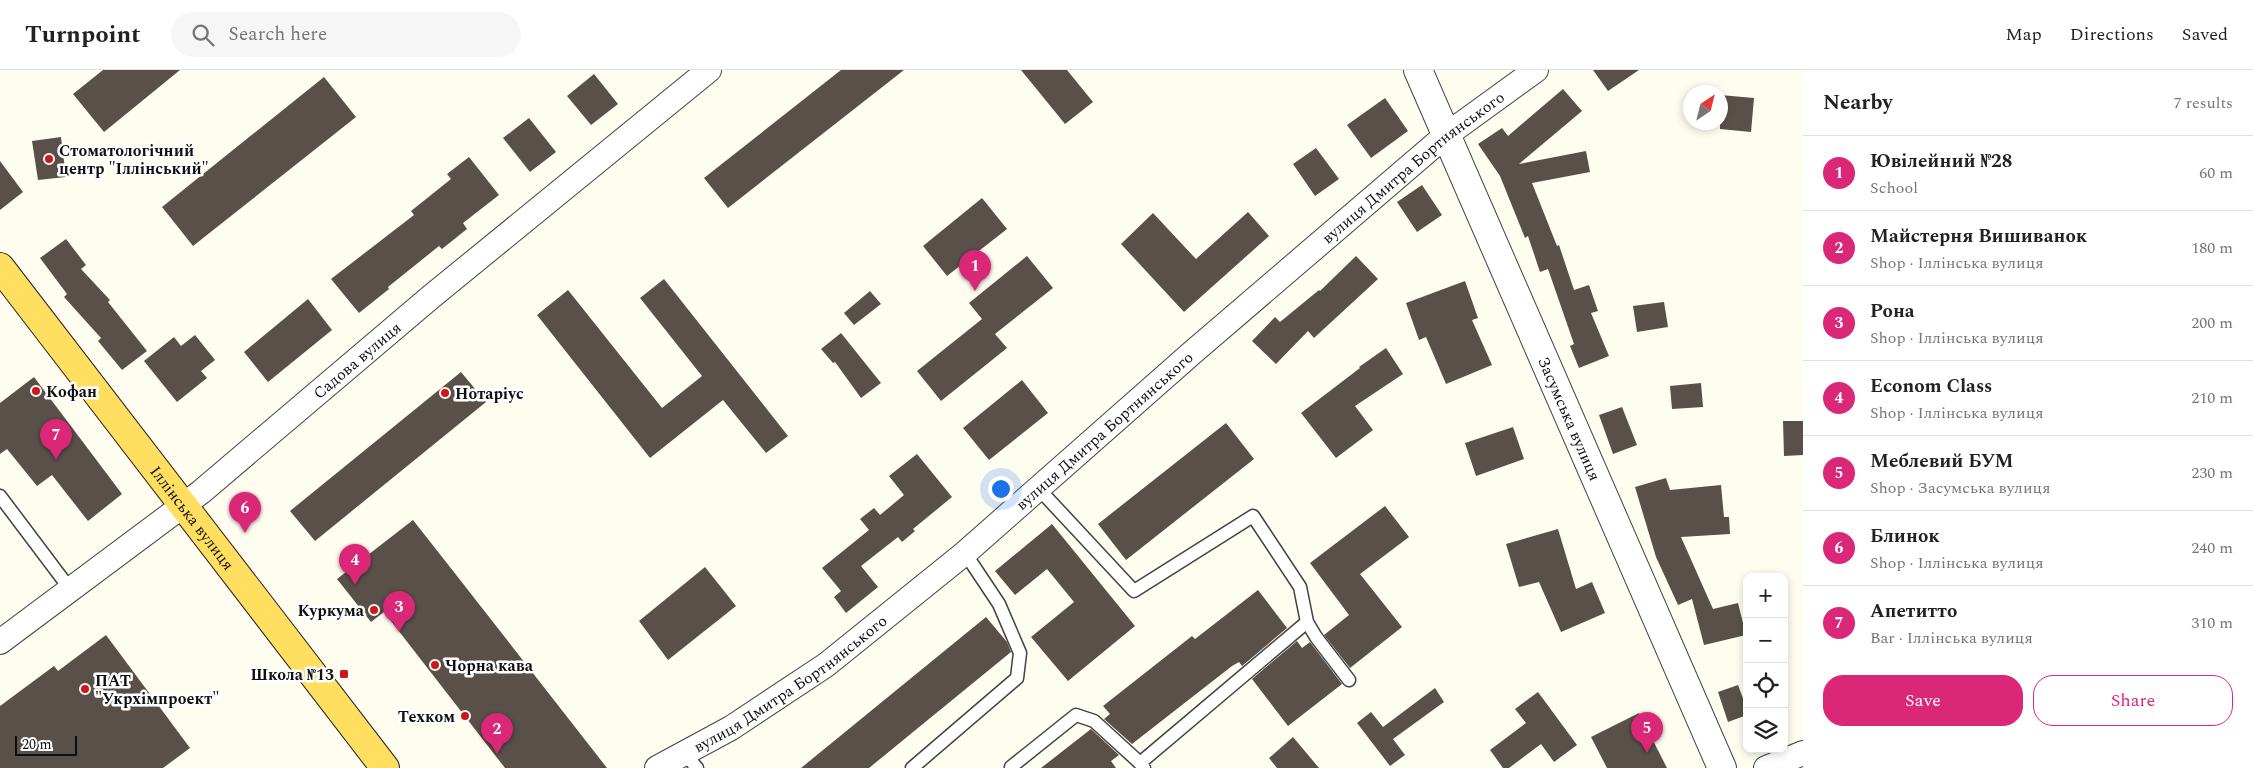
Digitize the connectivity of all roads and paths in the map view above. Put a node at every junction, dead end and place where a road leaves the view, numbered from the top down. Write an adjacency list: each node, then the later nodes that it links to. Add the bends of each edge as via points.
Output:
1 (709, 70): 8 (street, Садова вулиця)
2 (1418, 70): 4 (street, Засумська вулиця)
3 (1536, 70): 4 (street, вулиця Дмитра Бортнянського)
4 (1445, 136): 6 (street, вулиця Дмитра Бортнянського); 21 (street, Засумська вулиця)
5 (0, 267): 8 (main road, Іллінська вулиця)
6 (1038, 488): 9 (street, вулиця Дмитра Бортнянського); 11 (lane, via 1134,591 1253,516 1300,587)
7 (0, 496): 10 (lane)
8 (183, 505): 10 (street, Садова вулиця); 18 (main road, Іллінська вулиця)
9 (965, 553): 15 (street, вулиця Дмитра Бортнянського, via 826,665 731,728); 20 (lane, via 999,604 1020,653 1018,678)
10 (70, 590): 12 (street, Садова вулиця)
11 (1307, 622): 13 (lane); 16 (lane)
12 (0, 642)
13 (1349, 680)
14 (1803, 753): 22 (street)
15 (691, 761): 19 (street, вулиця Дмитра Бортнянського)
16 (1142, 765): 17 (lane, via 1094,721 1076,716)
17 (1011, 767)
18 (385, 768)
19 (657, 768)
20 (912, 768)
21 (1722, 768)
22 (1766, 768)

